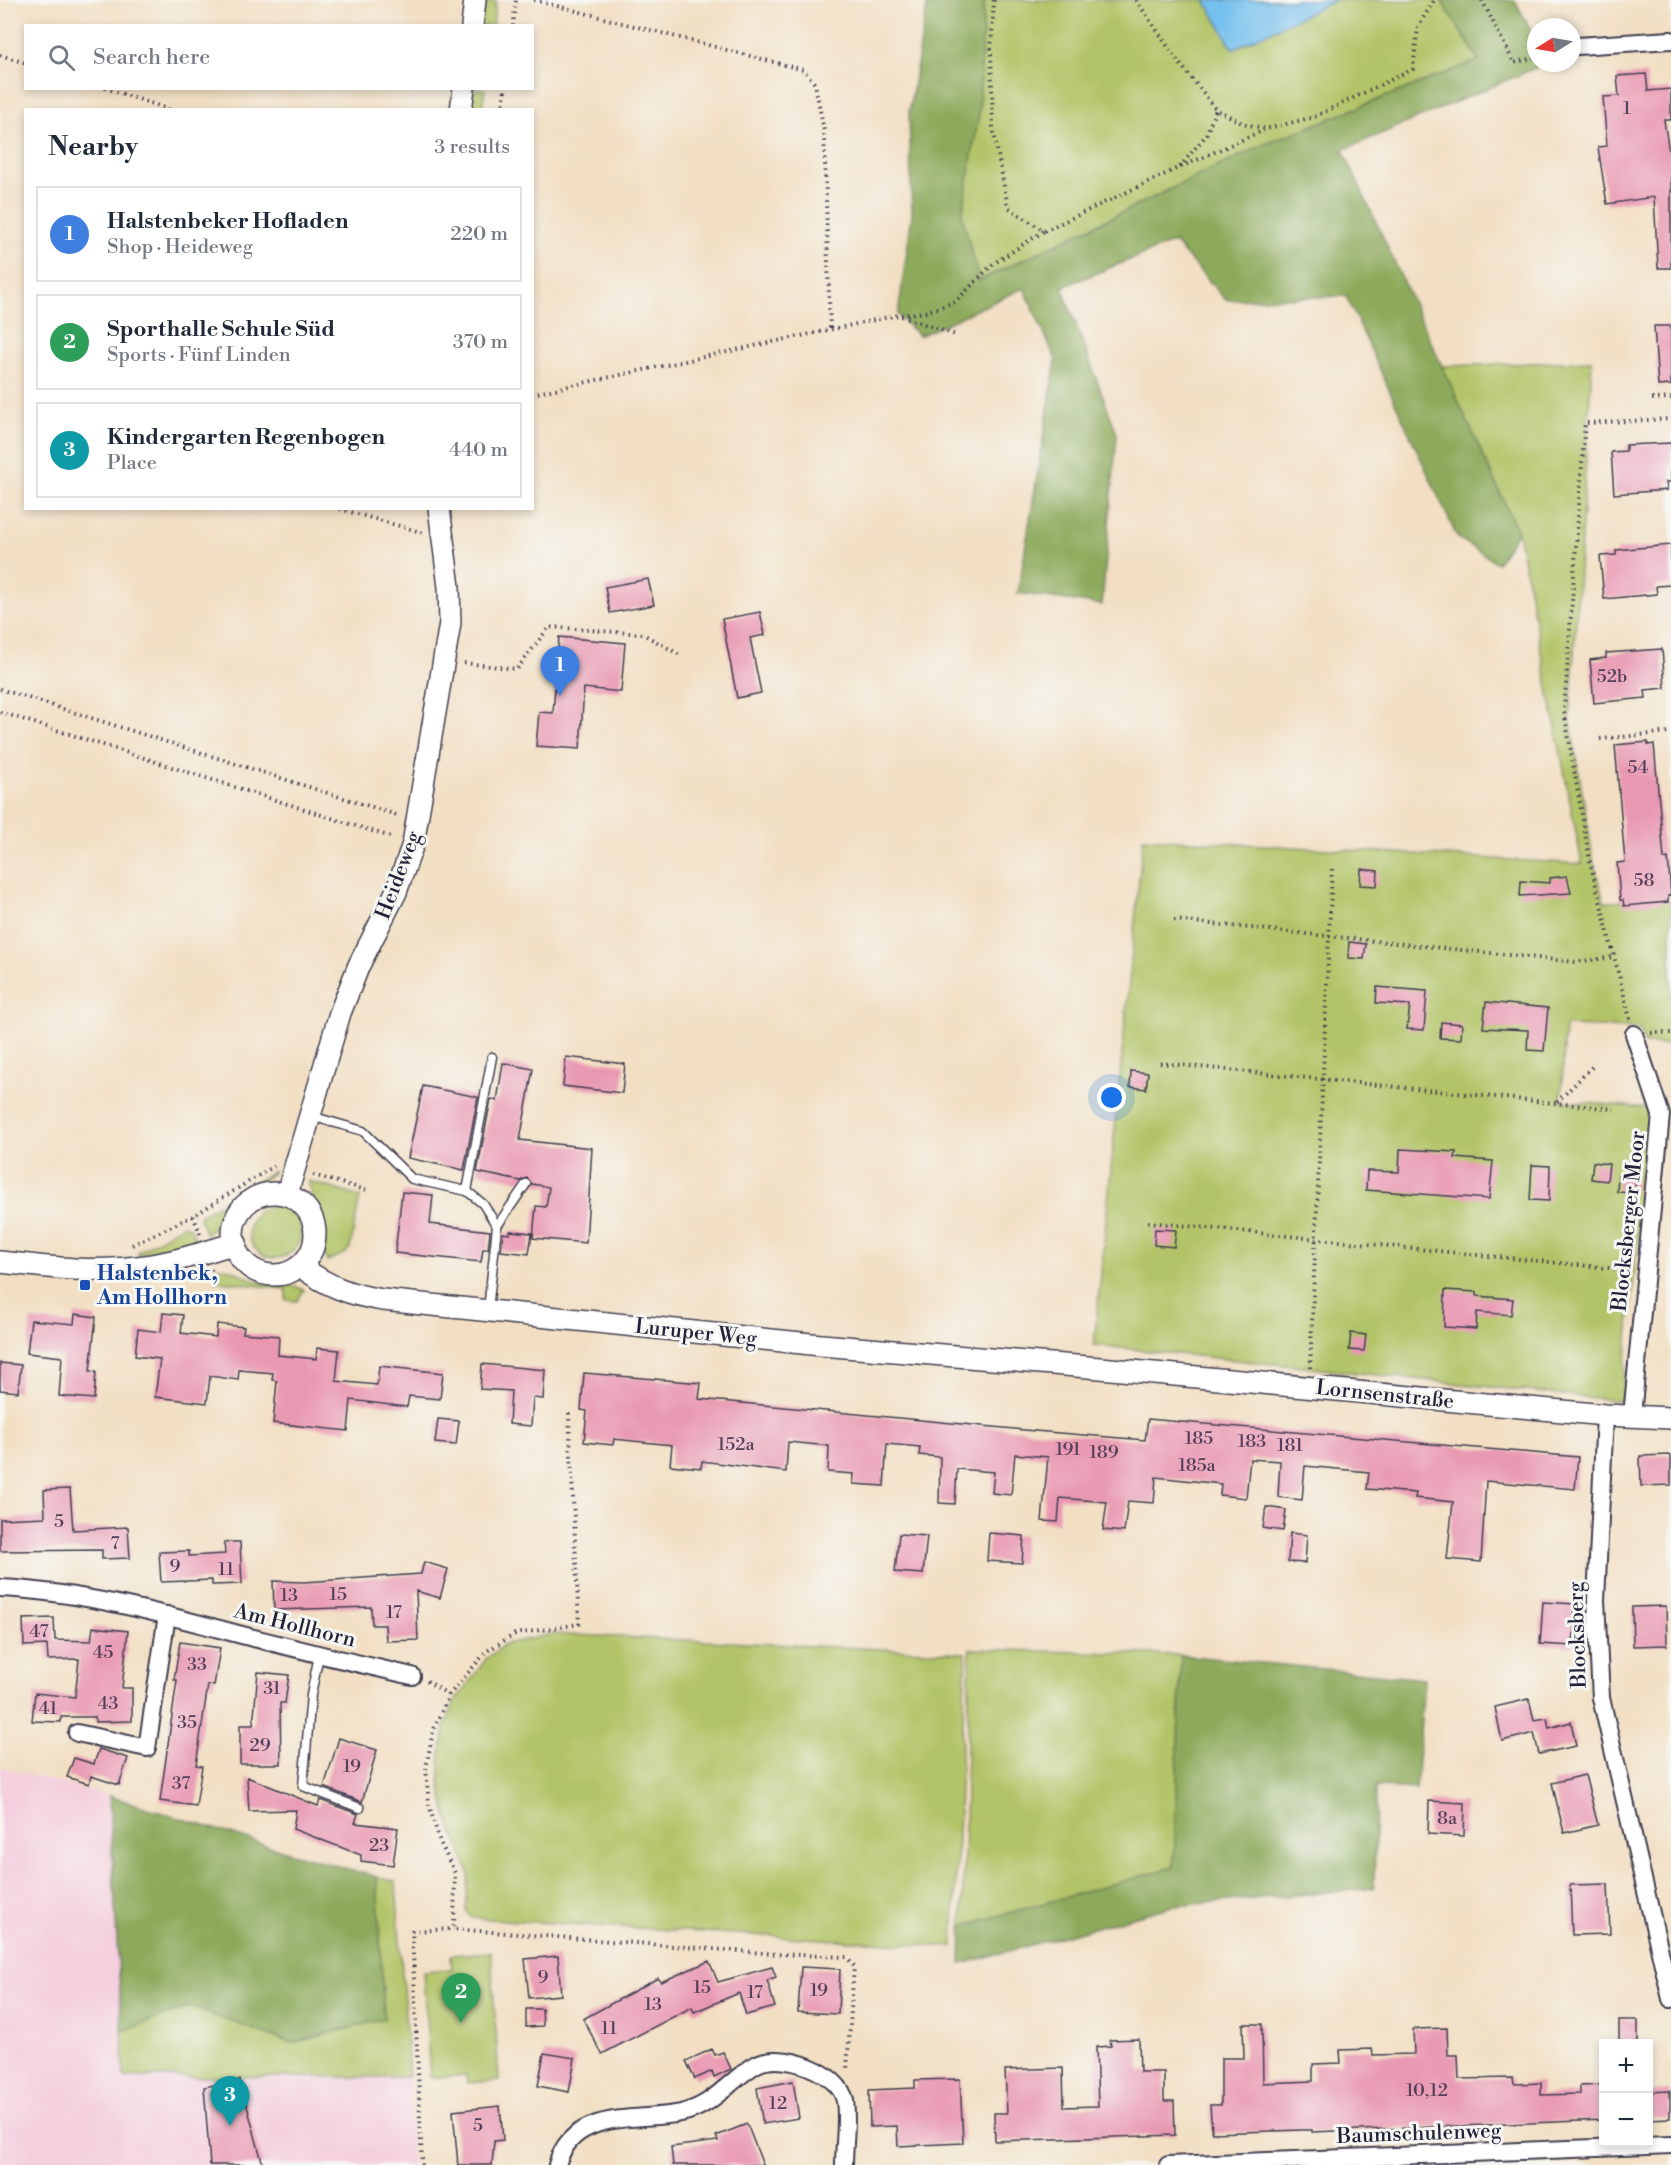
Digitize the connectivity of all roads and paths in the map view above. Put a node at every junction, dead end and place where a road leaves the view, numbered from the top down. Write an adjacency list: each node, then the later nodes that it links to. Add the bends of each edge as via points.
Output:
1 (476, 0): 8 (street)
2 (516, 0): 9 (path)
3 (534, 0): 26 (path, via 804,70 815,84 824,131)
4 (994, 0): 24 (path, via 993,128 1008,207)
5 (1136, 0): 21 (path)
6 (1434, 0): 22 (path, via 1418,27 1413,69 1314,117)
7 (1482, 0): 13 (path, via 1514,63)
8 (472, 24)
9 (513, 24)
10 (1671, 40): 11 (street)
11 (1581, 46)
12 (0, 55): 14 (path)
13 (1527, 59)
14 (24, 62)
15 (111, 90): 18 (path)
16 (464, 90): 19 (street)
17 (506, 90): 20 (path)
18 (165, 108)
19 (462, 108)
20 (503, 108)
21 (1216, 109): 22 (path, via 1242,123); 23 (path, via 1206,135)
22 (1266, 129): 23 (path)
23 (1180, 167): 24 (path)
24 (1044, 231): 25 (path, via 993,264 955,302 925,312)
25 (898, 315): 26 (path); 27 (path)
26 (830, 330): 28 (path)
27 (957, 335)
28 (534, 394)
29 (1671, 398): 30 (path)
30 (1652, 399)
31 (1671, 419): 46 (path, via 1585,423 1564,711 1590,862)
32 (343, 510): 34 (path, via 419,533)
33 (439, 510): 34 (street, Heideweg)
34 (443, 532): 36 (street, Heideweg, via 450,614)
35 (682, 656): 36 (path, via 643,634 549,627 517,669)
36 (445, 660): 41 (street, Heideweg)
37 (0, 689): 41 (path)
38 (0, 712): 42 (path)
39 (1671, 732): 40 (path)
40 (1600, 739)
41 (418, 821): 42 (street, Heideweg)
42 (413, 844): 54 (street, Heideweg, via 396,892 340,1013)
43 (1332, 867): 45 (path)
44 (1174, 920): 45 (path)
45 (1329, 935): 46 (path, via 1576,962); 51 (path)
46 (1614, 957): 47 (path)
47 (1634, 1034): 71 (street, Blocksberger Moor, via 1661,1115)
48 (492, 1057): 59 (lane)
49 (1160, 1063): 51 (path)
50 (1593, 1066): 52 (path)
51 (1322, 1080): 52 (path); 65 (path)
52 (1557, 1103): 53 (path)
53 (1614, 1108)
54 (310, 1116): 59 (lane, via 363,1131 412,1179); 60 (street, Heideweg)
55 (277, 1164): 61 (path)
56 (309, 1173): 58 (path)
57 (526, 1184): 63 (lane)
58 (366, 1190)
59 (467, 1191): 63 (lane, via 483,1204)
60 (287, 1194): 66 (street, via 274,1192 247,1202 234,1228); 69 (street, via 309,1212 314,1227 310,1255)
61 (194, 1216): 64 (path); 67 (path, via 143,1242)
62 (1148, 1222): 65 (path)
63 (497, 1226): 73 (lane)
64 (201, 1237)
65 (1316, 1238): 71 (path); 75 (path)
66 (236, 1243): 68 (street, via 136,1268 75,1270); 69 (street, via 248,1266 259,1272 289,1273)
67 (121, 1248)
68 (0, 1262)
69 (300, 1266): 73 (street, Luruper Weg, via 325,1284 356,1295)
70 (211, 1268): 72 (path)
71 (1645, 1272): 78 (street, Blocksberger Moor)
72 (213, 1289)
73 (488, 1310): 74 (street, Luruper Weg, via 811,1344)
74 (1100, 1368): 77 (street, Lornsenstraße)
75 (1310, 1372)
76 (569, 1413): 84 (path, via 579,1624 515,1634 488,1651)
77 (1605, 1415): 78 (street, Lornsenstraße); 88 (street, Blocksberg, via 1596,1600 1601,1698 1635,1851)
78 (1632, 1416): 79 (street, Lornsenstraße)
79 (1671, 1418)
80 (0, 1588): 81 (street, Am Hollhorn, via 68,1594)
81 (167, 1615): 82 (street, Am Hollhorn); 85 (street, via 147,1748)
82 (319, 1655): 83 (street, Am Hollhorn); 86 (lane, via 311,1695 303,1786)
83 (412, 1676): 84 (path)
84 (449, 1695): 87 (path, via 433,1731 426,1768 429,1805 455,1873)
85 (77, 1733)
86 (360, 1808)
87 (454, 1929): 90 (path, via 847,1957 854,1966); 92 (path, via 412,1930)
88 (1664, 1942): 89 (street, Blocksberg)
89 (1671, 1999)
90 (844, 2100): 93 (street, via 838,2086 814,2069 794,2061 759,2063 697,2108 597,2123 576,2135 560,2152); 94 (street)
91 (1671, 2145): 95 (street, Baumschulenweg)
92 (422, 2165)
93 (557, 2165)
94 (844, 2165)
95 (1168, 2165)

